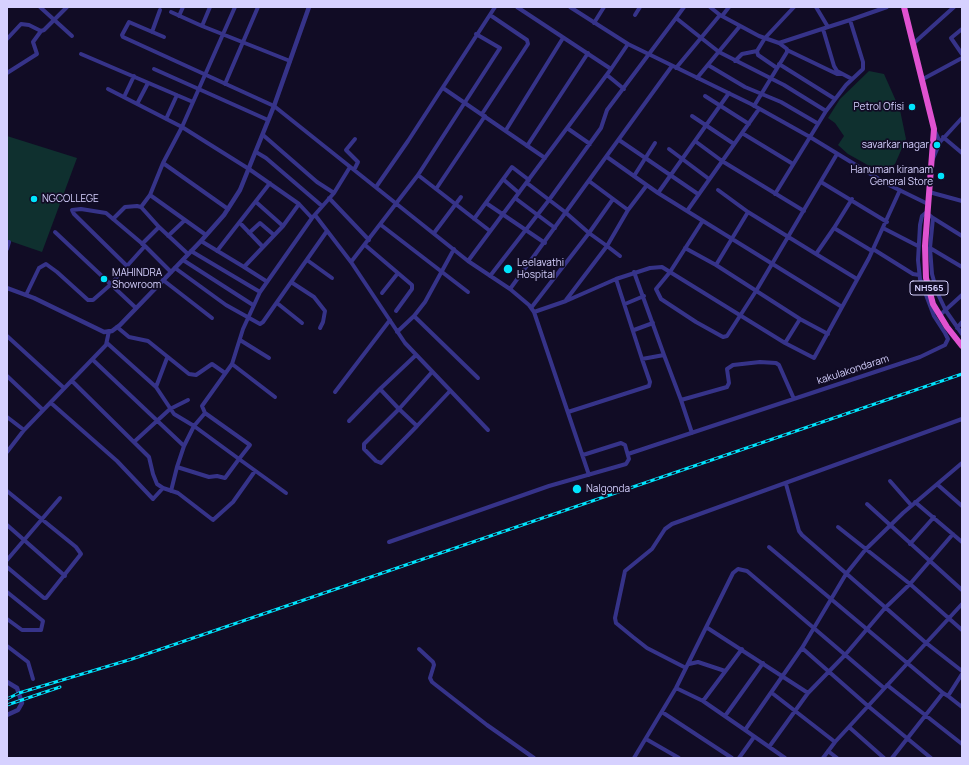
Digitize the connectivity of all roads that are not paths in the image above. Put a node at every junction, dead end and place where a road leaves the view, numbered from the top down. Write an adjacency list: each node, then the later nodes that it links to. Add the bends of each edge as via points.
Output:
1 (40, 7): 28 (street)
2 (67, 7): 28 (street)
3 (183, 7): 25 (street)
4 (210, 7): 31 (street)
5 (235, 7): 39 (street)
6 (258, 7): 47 (street)
7 (309, 7): 59 (street)
8 (495, 7): 23 (street)
9 (517, 7): 44 (street)
10 (570, 7): 30 (street)
11 (604, 7): 30 (street)
12 (640, 7): 24 (street)
13 (710, 7): 26 (street)
14 (729, 7): 26 (street)
15 (794, 7): 45 (street)
16 (816, 7): 33 (street)
17 (887, 7): 29 (street)
18 (904, 7): 49 (highway, NH565)
19 (954, 7): 49 (street)
20 (682, 8): 27 (street)
21 (160, 10): 37 (street)
22 (171, 12): 25 (street)
23 (490, 15): 40 (street); 95 (street, via 527,40 528,44)
24 (635, 15)
25 (179, 16): 31 (street)
26 (721, 16): 32 (street); 43 (street)
27 (676, 18): 43 (street); 57 (street)
28 (54, 19): 36 (street); 41 (street)
29 (850, 20): 33 (street); 74 (street, via 864,66)
30 (594, 23): 50 (street)
31 (202, 26): 39 (street)
32 (740, 26): 45 (street); 53 (street)
33 (825, 28): 48 (street); 68 (street, via 834,66)
34 (7, 29): 38 (street)
35 (962, 29): 56 (street, via 951,38)
36 (41, 31): 38 (street, via 24,24 19,25); 66 (street, via 33,42 36,54)
37 (152, 32): 42 (street); 67 (street, via 128,22 122,36)
38 (12, 33): 46 (street)
39 (222, 34): 47 (street); 67 (street)
40 (476, 34): 77 (street); 88 (street, via 500,48)
41 (72, 36)
42 (164, 37)
43 (700, 37): 53 (street); 63 (street)
44 (563, 38): 54 (street); 106 (street)
45 (765, 38): 48 (street); 52 (street)
46 (7, 39)
47 (243, 42): 59 (street); 76 (street)
48 (779, 43): 51 (street)
49 (914, 43): 73 (highway, NH565)
50 (628, 44): 57 (street); 64 (street)
51 (787, 50): 62 (street); 68 (street)
52 (757, 51): 60 (street, via 742,54); 62 (street, via 758,55)
53 (719, 52): 60 (street); 61 (street)
54 (588, 53): 64 (street); 118 (street)
55 (80, 54): 70 (street)
56 (962, 54)
57 (650, 55): 63 (street); 80 (street)
58 (962, 58): 73 (street)
59 (290, 61): 91 (street)
60 (735, 61): 72 (street)
61 (708, 65): 71 (street); 82 (street)
62 (778, 66): 72 (street); 86 (street)
63 (674, 67): 71 (street); 112 (street)
64 (612, 69): 69 (street)
65 (154, 70): 79 (street)
66 (7, 73)
67 (204, 74): 76 (street); 79 (street)
68 (841, 74): 74 (street)
69 (607, 75): 80 (street); 104 (street)
70 (134, 76): 75 (street); 85 (street)
71 (697, 78): 81 (street)
72 (771, 78): 82 (street); 94 (street)
73 (923, 78): 105 (highway, NH565)
74 (852, 79): 86 (street)
75 (148, 83): 83 (street); 89 (street)
76 (225, 84): 91 (street)
77 (443, 88): 88 (street); 143 (street)
78 (108, 89): 85 (street)
79 (198, 89): 87 (street); 99 (street)
80 (624, 89): 116 (street, via 608,110 604,124)
81 (729, 93): 90 (street); 92 (street)
82 (761, 94): 92 (street); 100 (street, via 781,102)
83 (177, 95): 87 (street); 98 (street)
84 (705, 96): 90 (street)
85 (124, 97): 89 (street)
86 (835, 99): 94 (street)
87 (193, 102): 103 (street)
88 (465, 102): 95 (street); 133 (street)
89 (137, 104): 98 (street)
90 (720, 105): 101 (street); 102 (street)
91 (274, 106): 99 (street); 132 (street)
92 (754, 106): 93 (street)
93 (759, 109): 101 (street); 109 (street)
94 (826, 111): 100 (street)
95 (484, 115): 106 (street); 144 (street)
96 (692, 116): 102 (street)
97 (962, 118): 110 (street)
98 (166, 119): 103 (street)
99 (268, 120): 108 (street)
100 (817, 123): 109 (street)
101 (749, 124): 107 (street)
102 (706, 125): 113 (street); 117 (street)
103 (182, 127): 128 (street); 131 (street)
104 (567, 128): 116 (street); 124 (street)
105 (934, 129): 114 (street); 129 (highway, NH565)
106 (506, 130): 118 (street)
107 (742, 133): 117 (street); 130 (street)
108 (263, 135): 120 (street); 148 (street, via 317,182)
109 (810, 137): 122 (street); 130 (street)
110 (943, 137): 114 (street); 121 (street)
111 (355, 138): 132 (street, via 346,150 358,162)
112 (618, 140): 123 (street); 125 (street)
113 (695, 141): 126 (street); 127 (street)
114 (940, 142): 129 (street)
115 (655, 143): 125 (street)
116 (590, 144): 158 (street)
117 (734, 144): 127 (street)
118 (527, 146): 124 (street)
119 (669, 149): 126 (street)
120 (256, 152): 131 (street); 167 (street)
121 (962, 153)
122 (837, 154): 140 (street); 146 (street)
123 (607, 157): 135 (street); 139 (street)
124 (545, 158): 138 (street)
125 (646, 159): 134 (street); 135 (street)
126 (682, 159): 134 (street); 136 (street)
127 (722, 161): 136 (street); 152 (street)
128 (163, 163): 153 (street); 169 (street)
129 (931, 163): 147 (highway, NH565)
130 (792, 164): 152 (street)
131 (249, 169): 141 (street); 169 (street)
132 (352, 169): 143 (street); 148 (street)
133 (418, 174): 144 (street); 162 (street)
134 (671, 175): 150 (street); 151 (street)
135 (634, 176): 142 (street)
136 (709, 179): 151 (street)
137 (504, 180): 138 (street, via 512,167); 149 (street); 163 (street)
138 (528, 181): 149 (street); 158 (street)
139 (589, 181): 157 (street); 173 (street)
140 (821, 182): 159 (street); 172 (street)
141 (270, 183): 161 (street); 164 (street)
142 (646, 185): 150 (street); 170 (street)
143 (376, 187): 162 (street)
144 (436, 189): 166 (street)
145 (718, 190): 174 (street)
146 (900, 190): 165 (street); 183 (street)
147 (929, 192): 160 (street); 165 (highway, NH565)
148 (334, 193): 155 (street)
149 (519, 193): 156 (street)
150 (658, 193): 171 (street)
151 (698, 194): 171 (street)
152 (775, 194): 172 (street)
153 (150, 195): 168 (street); 181 (street)
154 (461, 197): 166 (street)
155 (329, 198): 167 (street); 204 (street)
156 (515, 198): 175 (street); 176 (street)
157 (612, 199): 170 (street); 197 (street)
158 (549, 200): 173 (street); 176 (street)
159 (852, 200): 183 (street); 189 (street)
160 (962, 201)
161 (256, 202): 184 (street); 186 (street)
162 (397, 203): 185 (street); 196 (street)
163 (486, 203): 175 (street); 180 (street)
164 (299, 204): 178 (street); 186 (street)
165 (928, 204): 177 (highway, NH565)
166 (455, 205): 180 (street); 196 (street)
167 (322, 206): 178 (street)
168 (141, 207): 179 (street, via 125,207); 187 (street)
169 (228, 209): 198 (street)
170 (628, 210): 210 (street)
171 (687, 211): 182 (street)
172 (804, 211): 202 (street)
173 (565, 212): 188 (street); 197 (street)
174 (748, 212): 202 (street); 203 (street)
175 (502, 215): 191 (street); 193 (street)
176 (538, 216): 188 (street); 191 (street)
177 (929, 216): 201 (street); 211 (street, kakulakondaram, via 922,216); 214 (street); 264 (highway, NH565, via 925,246 926,278 933,304)
178 (313, 217): 192 (street); 243 (street)
179 (113, 219): 208 (street); 226 (street, via 102,211 78,208 72,211)
180 (474, 219): 193 (street)
181 (185, 220): 198 (street); 200 (street)
182 (702, 222): 203 (street); 213 (street)
183 (887, 222): 190 (street)
184 (240, 223): 195 (street); 218 (street)
185 (381, 225): 204 (street); 232 (street)
186 (283, 226): 199 (street)
187 (159, 227): 200 (street); 208 (street)
188 (555, 228): 207 (street)
189 (834, 228): 217 (street); 220 (street)
190 (883, 228): 211 (street); 217 (street)
191 (525, 230): 207 (street); 238 (street)
192 (327, 231): 223 (street); 225 (street)
193 (490, 231): 224 (street)
194 (55, 232): 245 (street)
195 (249, 233): 199 (street, via 260,223); 212 (street)
196 (434, 233): 216 (street)
197 (589, 233): 210 (street); 261 (street)
198 (206, 235): 205 (street)
199 (274, 235): 212 (street)
200 (168, 236): 219 (street)
201 (962, 236)
202 (788, 237): 220 (street); 228 (street)
203 (731, 239): 227 (street); 228 (street)
204 (369, 240): 209 (street)
205 (201, 241): 218 (street); 219 (street)
206 (10, 242): 215 (street)
207 (545, 242): 247 (street)
208 (143, 245): 226 (street); 233 (street)
209 (365, 245): 225 (street); 236 (street)
210 (607, 246): 221 (street); 255 (street)
211 (918, 246): 237 (street, kakulakondaram)
212 (263, 247): 229 (street)
213 (685, 248): 227 (street); 235 (street)
214 (930, 248): 230 (street); 263 (street, via 932,274)
215 (7, 249)
216 (454, 249): 224 (street); 232 (street)
217 (873, 250): 237 (street); 241 (street)
218 (217, 251): 229 (street)
219 (190, 253): 222 (street); 249 (street)
220 (816, 254): 241 (street)
221 (620, 256)
222 (183, 260): 231 (street); 258 (street)
223 (306, 260): 239 (street); 244 (street)
224 (468, 261): 238 (street)
225 (351, 262): 270 (street)
226 (126, 265): 245 (street)
227 (716, 265): 248 (street)
228 (772, 265): 248 (street); 259 (street)
229 (244, 267): 243 (street)
230 (962, 267)
231 (175, 268): 233 (street); 268 (street)
232 (441, 271): 250 (street); 265 (street, via 425,302)
233 (171, 272): 242 (street)
234 (634, 272): 235 (street, via 658,267); 240 (street); 254 (street)
235 (670, 272): 266 (street); 266 (street, via 656,289 661,299 672,307 723,337 727,336)
236 (398, 273): 251 (street); 262 (street, via 412,287)
237 (919, 275): 305 (street, kakulakondaram, via 931,311 948,339 945,345 920,357)
238 (490, 276): 247 (street)
239 (332, 278)
240 (616, 279): 255 (street); 257 (street)
241 (857, 279): 259 (street)
242 (163, 280): 260 (street); 267 (street)
243 (266, 281): 249 (street)
244 (291, 282): 256 (street); 275 (street, via 314,297 325,311)
245 (110, 284): 252 (street, via 96,299 90,301 54,268 46,264 39,268); 260 (street)
246 (7, 288): 252 (street)
247 (510, 289): 261 (street)
248 (756, 291): 266 (street); 269 (street)
249 (260, 292): 258 (street)
250 (468, 292)
251 (382, 293)
252 (26, 295): 278 (street, via 104,332)
253 (962, 295): 263 (street)
254 (644, 296): 257 (street); 273 (street)
255 (566, 301): 261 (street)
256 (277, 303): 268 (street, via 262,323); 272 (street)
257 (625, 304): 277 (street)
258 (253, 305): 268 (street)
259 (842, 307): 280 (street)
260 (136, 308): 274 (street)
261 (533, 310): 313 (street)
262 (396, 311)
263 (946, 311): 264 (street); 276 (street)
264 (940, 315): 286 (highway, NH565)
265 (414, 316): 279 (street); 297 (street)
266 (740, 317): 285 (street)
267 (212, 318)
268 (248, 318): 283 (street)
269 (800, 319): 280 (street); 285 (street)
270 (390, 320): 279 (street); 303 (street)
271 (962, 322): 276 (street)
272 (302, 323)
273 (653, 323): 277 (street); 288 (street)
274 (117, 327): 278 (street); 289 (street, via 129,337 148,341)
275 (320, 328)
276 (957, 328): 281 (street)
277 (634, 330): 291 (street)
278 (109, 331): 284 (street)
279 (397, 332): 287 (street)
280 (828, 334): 285 (street, via 814,358)
281 (962, 334)
282 (7, 336): 300 (street)
283 (240, 340): 290 (street); 293 (street)
284 (108, 343): 292 (street); 299 (street)
285 (785, 343)
286 (962, 346)
287 (416, 355): 294 (street); 301 (street)
288 (664, 355): 291 (street); 307 (street)
289 (167, 358): 295 (street, via 194,376 212,364); 299 (street)
290 (269, 358)
291 (642, 359): 313 (street, via 649,386)
292 (93, 360): 298 (street); 316 (street)
293 (232, 364): 295 (street); 304 (street)
294 (432, 372): 302 (street); 310 (street)
295 (225, 373): 312 (street, via 203,403)
296 (7, 376): 311 (street)
297 (478, 378)
298 (72, 381): 300 (street); 323 (street)
299 (156, 387): 309 (street)
300 (64, 388): 308 (street)
301 (380, 389): 310 (street); 317 (street)
302 (450, 391): 319 (street); 321 (street)
303 (335, 392)
304 (275, 397)
305 (794, 399): 307 (street, via 779,365 760,362 733,365 727,369 727,387); 322 (street, kakulakondaram)
306 (188, 400): 309 (street)
307 (681, 400): 322 (street)
308 (52, 403): 311 (street); 336 (street, via 117,461 152,499)
309 (170, 409): 316 (street); 318 (street)
310 (400, 409): 319 (street); 319 (street, via 364,444 364,449 372,458 379,463 384,462)
311 (42, 410): 320 (street)
312 (205, 412): 318 (street); 328 (street, via 250,445)
313 (568, 412): 327 (street)
314 (7, 417): 320 (street)
315 (962, 419): 334 (street)
316 (157, 421): 323 (street); 324 (street)
317 (349, 421)
318 (194, 426): 324 (street); 328 (street)
319 (417, 426)
320 (24, 430): 325 (street)
321 (488, 430)
322 (692, 433): 326 (street, kakulakondaram)
323 (135, 441): 336 (street, via 149,457 153,474)
324 (184, 446): 330 (street)
325 (7, 452)
326 (628, 454): 327 (street, via 625,445 620,443); 332 (street, via 626,464)
327 (583, 455): 332 (street)
328 (239, 459): 330 (street, via 225,478 209,477); 331 (street)
329 (961, 465): 335 (street)
330 (177, 467): 338 (street)
331 (255, 471): 338 (street, via 233,502 214,520 178,493); 339 (street)
332 (589, 475): 352 (street, via 549,486)
333 (890, 481): 342 (street)
334 (786, 484): 359 (street, via 799,531); 381 (street, via 672,524 665,529 652,549 625,571 616,623 648,648)
335 (938, 485): 342 (street); 343 (street)
336 (163, 488): 338 (street)
337 (7, 491): 345 (street)
338 (171, 491)
339 (286, 492)
340 (60, 498): 345 (street)
341 (867, 504): 346 (street)
342 (913, 504): 344 (street); 346 (street)
343 (962, 506)
344 (934, 518): 349 (street); 353 (street)
345 (41, 520): 351 (street); 360 (street, via 80,551 80,557)
346 (891, 524): 353 (street); 355 (street)
347 (7, 525): 351 (street)
348 (838, 527): 355 (street)
349 (953, 534): 350 (street); 357 (street)
350 (961, 539)
351 (24, 540): 356 (street); 360 (street)
352 (389, 542)
353 (910, 544): 357 (street)
354 (769, 547): 364 (street)
355 (866, 549): 359 (street); 361 (street)
356 (7, 560)
357 (930, 561): 361 (street); 362 (street)
358 (7, 568): 360 (street, via 44,598 49,596)
359 (846, 574): 364 (street); 366 (street)
360 (65, 576)
361 (910, 584): 366 (street); 368 (street)
362 (962, 590)
363 (7, 592): 367 (street, via 43,621 40,630 22,630)
364 (832, 601): 370 (street); 371 (street)
365 (962, 604): 368 (street)
366 (885, 608): 371 (street); 373 (street)
367 (7, 619)
368 (949, 619): 372 (street); 373 (street)
369 (706, 627): 370 (street, via 733,573 743,569); 377 (street); 381 (street)
370 (814, 628): 375 (street); 378 (street)
371 (867, 629): 378 (street); 380 (street)
372 (962, 630)
373 (925, 642): 380 (street); 384 (street)
374 (7, 646): 386 (street, via 28,662)
375 (802, 648): 382 (street); 385 (street)
376 (419, 649): 411 (street, via 433,662 430,678 432,682)
377 (742, 649): 379 (street); 383 (street)
378 (845, 655): 382 (street); 388 (street)
379 (762, 663): 385 (street); 400 (street)
380 (908, 664): 388 (street); 392 (street)
381 (687, 666): 383 (street, via 698,662); 389 (street)
382 (829, 670): 391 (street); 395 (street)
383 (724, 671): 394 (street)
384 (962, 673): 393 (street)
385 (783, 676): 390 (street); 391 (street)
386 (33, 679)
387 (7, 682): 399 (street, via 17,688 22,703 18,710)
388 (885, 686): 395 (street); 401 (street)
389 (676, 688): 394 (street); 398 (street)
390 (772, 693): 397 (street); 403 (street)
391 (808, 693): 397 (street)
392 (943, 693): 393 (street); 401 (street)
393 (948, 696): 396 (street)
394 (703, 702): 400 (street)
395 (868, 706): 402 (street); 405 (street)
396 (962, 708)
397 (796, 710): 407 (street); 409 (street)
398 (662, 712): 406 (street); 414 (street)
399 (7, 715)
400 (725, 716): 403 (street)
401 (926, 716): 405 (street); 408 (street)
402 (849, 727): 407 (street); 419 (street)
403 (746, 730): 404 (street)
404 (754, 737): 409 (street); 415 (street)
405 (906, 738): 420 (street); 421 (street)
406 (646, 739): 412 (street); 413 (street)
407 (835, 742): 410 (street)
408 (962, 744)
409 (769, 747): 416 (street)
410 (828, 751): 417 (street); 418 (street)
411 (534, 758)
412 (634, 758)
413 (679, 758)
414 (732, 758)
415 (739, 758)
416 (785, 758)
417 (823, 758)
418 (837, 758)
419 (884, 758)
420 (892, 758)
421 (931, 758)

